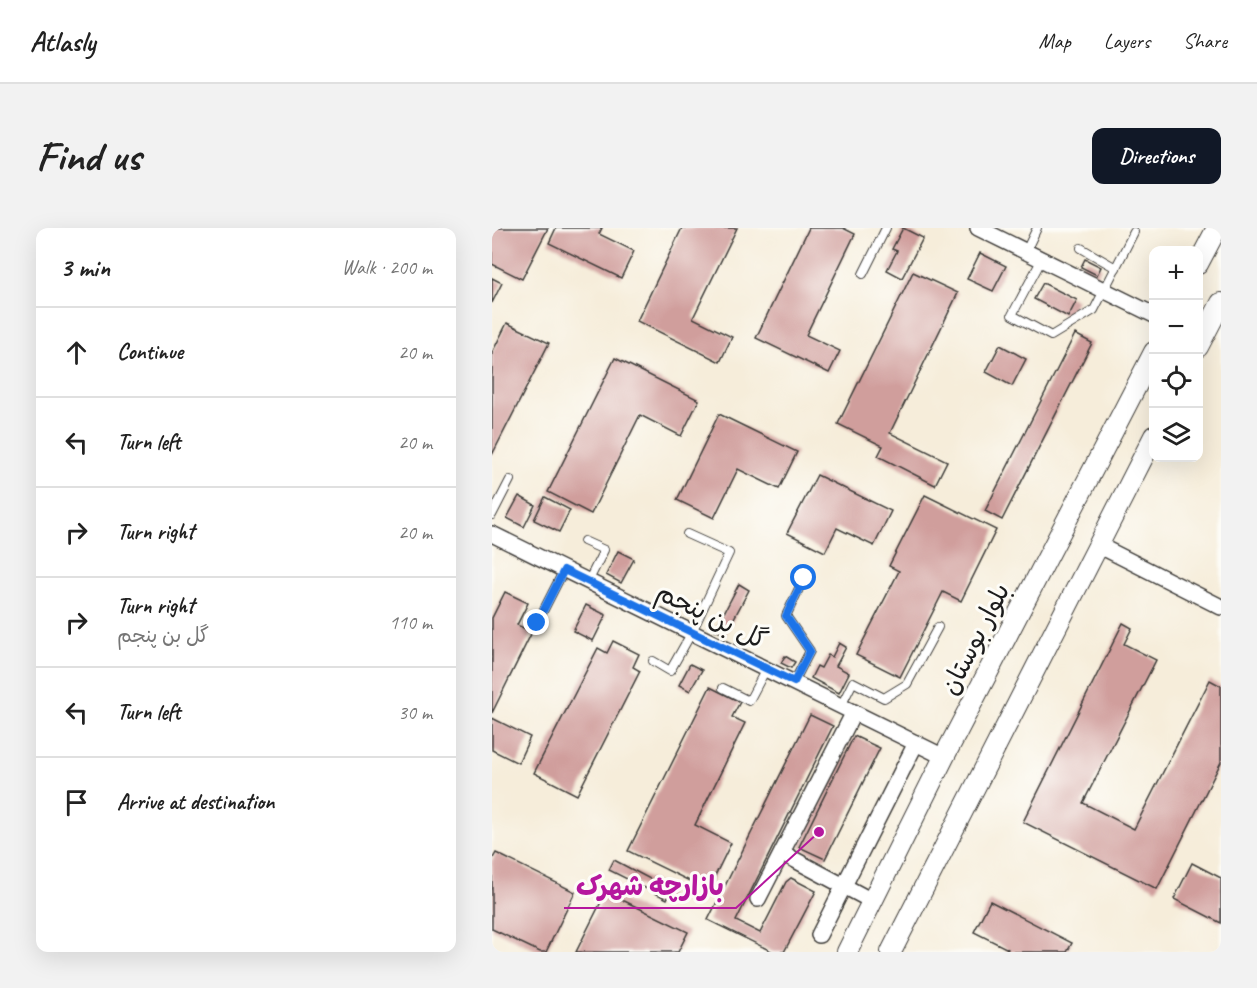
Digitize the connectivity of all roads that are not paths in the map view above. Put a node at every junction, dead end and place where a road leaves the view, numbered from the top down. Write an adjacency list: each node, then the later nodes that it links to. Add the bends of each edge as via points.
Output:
1 (978, 228): 7 (street)
2 (1037, 228): 7 (lane)
3 (1217, 228): 8 (street)
4 (883, 229): 11 (lane)
5 (1134, 232): 10 (lane)
6 (1081, 248): 10 (lane)
7 (1026, 251): 9 (street)
8 (1203, 255)
9 (1042, 259): 12 (street); 12 (lane, via 1012,315 1051,336 1094,310)
10 (1116, 268): 12 (lane)
11 (863, 274)
12 (1104, 290): 14 (street)
13 (1221, 303): 15 (street)
14 (1149, 312)
15 (1203, 337)
16 (1153, 354): 37 (street, بلوار بوستان)
17 (1149, 446): 23 (street)
18 (510, 480): 19 (lane)
19 (492, 514)
20 (492, 534): 24 (street, گل بن پنجم)
21 (687, 534): 30 (lane, via 729,553)
22 (584, 541): 26 (lane, via 604,550)
23 (1098, 545): 27 (street); 44 (street)
24 (564, 570): 26 (street, گل بن پنجم); 28 (lane)
25 (804, 578): 33 (lane, via 786,616 810,651)
26 (588, 582): 30 (street, گل بن پنجم)
27 (1221, 607)
28 (537, 623)
29 (938, 627): 35 (lane, via 907,684 884,698 853,682)
30 (692, 632): 31 (lane, via 670,670); 32 (street, گل بن پنجم)
31 (652, 661)
32 (766, 669): 33 (street, گل بن پنجم); 34 (lane, via 749,702)
33 (794, 682): 35 (street, گل بن پنجم)
34 (723, 688)
35 (847, 709): 36 (street, گل بن پنجم); 38 (street)
36 (916, 743): 37 (street, گل بن پنجم); 39 (street)
37 (944, 757): 41 (street, بلوار بوستان)
38 (782, 853): 39 (street); 40 (street)
39 (844, 885): 41 (street); 42 (street)
40 (758, 899)
41 (872, 901): 43 (street, بلوار بوستان)
42 (819, 935)
43 (847, 952)
44 (891, 952)

